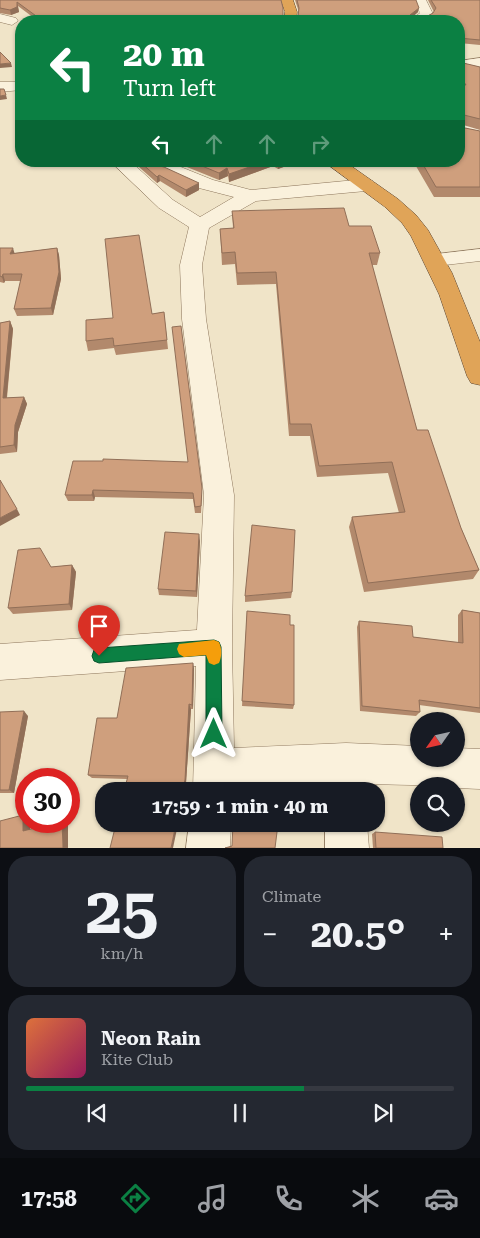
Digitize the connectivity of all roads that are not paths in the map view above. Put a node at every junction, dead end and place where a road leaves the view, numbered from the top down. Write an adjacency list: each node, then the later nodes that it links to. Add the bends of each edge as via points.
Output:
1 (287, 0): 3 (highway)
2 (420, 0): 4 (street)
3 (291, 15)
4 (425, 15)
5 (480, 56): 7 (street)
6 (480, 62): 8 (street)
7 (465, 63)
8 (465, 64)
9 (465, 64): 10 (street)
10 (480, 67)
11 (15, 87): 12 (street)
12 (0, 88)
13 (480, 126): 14 (street)
14 (465, 129)
15 (465, 131): 16 (street)
16 (480, 135)
17 (126, 167): 22 (street, via 166,204)
18 (167, 167): 21 (street, via 206,184)
19 (340, 167): 20 (highway)
20 (366, 185): 21 (street); 24 (highway, via 407,218)
21 (251, 196): 22 (street)
22 (200, 225): 26 (street, via 190,265 194,319 219,495)
23 (480, 255): 24 (street)
24 (436, 260): 25 (highway)
25 (480, 376)
26 (214, 647): 27 (street); 30 (street)
27 (0, 662)
28 (480, 769): 29 (street)
29 (346, 777): 30 (street)
30 (213, 780)
31 (209, 832): 33 (street)
32 (346, 832): 34 (street)
33 (208, 848)
34 (347, 848)

